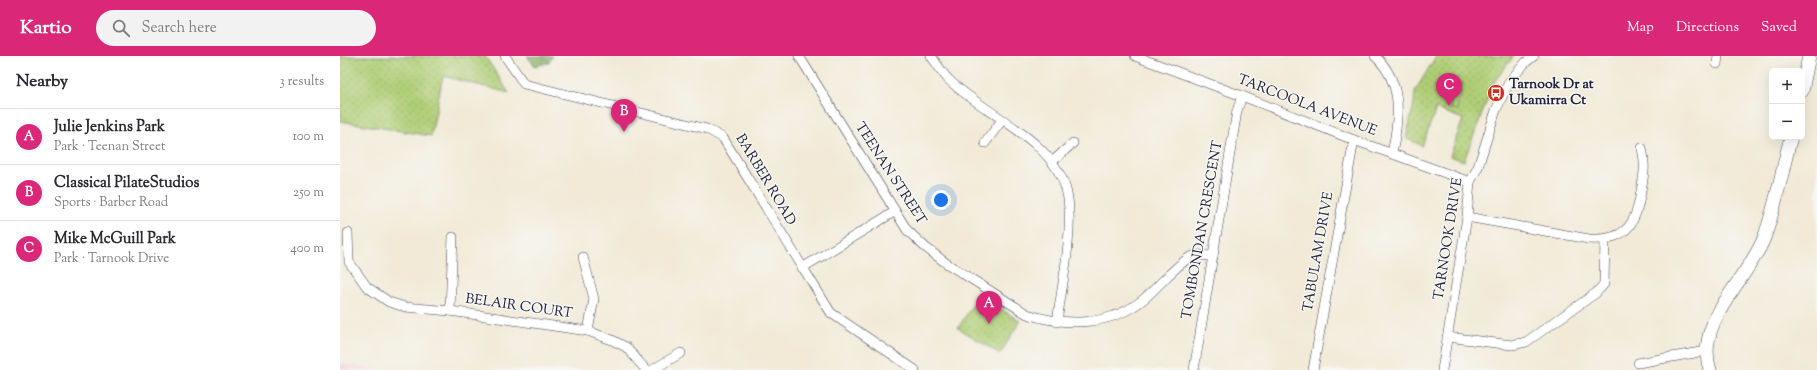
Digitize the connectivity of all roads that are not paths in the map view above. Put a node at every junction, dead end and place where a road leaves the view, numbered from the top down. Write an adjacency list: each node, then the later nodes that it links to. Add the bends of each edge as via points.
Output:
1 (505, 56): 26 (street, BARBER ROAD, via 524,84 707,129 723,138)
2 (799, 56): 19 (street, TEENAN STREET)
3 (931, 56): 10 (street, via 949,80)
4 (1135, 56): 9 (street, TARCOOLA AVENUE)
5 (1375, 56): 16 (street, via 1388,73 1398,101 1397,129)
6 (1534, 56): 18 (street, TARNOOK DRIVE, via 1509,82 1496,110 1478,167)
7 (1809, 56): 8 (street)
8 (1805, 76)
9 (1242, 96): 11 (street, TARCOOLA AVENUE); 24 (street, TOMBONDAN CRESCENT)
10 (1002, 120): 13 (street); 17 (street, via 1036,145)
11 (1354, 140): 16 (street, TARCOOLA AVENUE); 38 (street, TABULAM DRIVE)
12 (1789, 140): 31 (street, via 1763,239 1715,320)
13 (985, 143)
14 (1073, 143): 17 (street)
15 (1642, 148): 23 (street, via 1646,165 1635,219 1628,228)
16 (1392, 154): 18 (street, TARCOOLA AVENUE)
17 (1052, 161): 28 (street, via 1062,178 1068,198 1070,224)
18 (1470, 182): 20 (street, TARNOOK DRIVE)
19 (894, 212): 26 (street); 28 (street, TEENAN STREET, via 906,230 946,263 1027,314)
20 (1467, 217): 23 (street); 30 (street, TARNOOK DRIVE)
21 (348, 233): 27 (street, via 349,262 367,287 389,302 405,307)
22 (453, 237): 27 (street, BELAIR COURT)
23 (1605, 240): 30 (street, via 1604,284 1596,293 1526,342 1512,345)
24 (1213, 256): 28 (street, TEENAN STREET, via 1190,257 1146,297 1118,315 1080,323); 37 (street, TOMBONDAN CRESCENT)
25 (583, 257): 29 (street, via 594,299)
26 (802, 268): 36 (street, BARBER ROAD, via 831,313)
27 (450, 311): 29 (street, BELAIR COURT)
28 (1057, 322)
29 (588, 331): 34 (street, BELAIR COURT, via 626,347)
30 (1448, 337): 39 (street, TARNOOK DRIVE)
31 (1706, 351): 33 (street); 40 (street)
32 (681, 353): 35 (street)
33 (1638, 363)
34 (646, 370)
35 (652, 370)
36 (915, 370)
37 (1194, 370)
38 (1313, 370)
39 (1442, 370)
40 (1710, 370)

